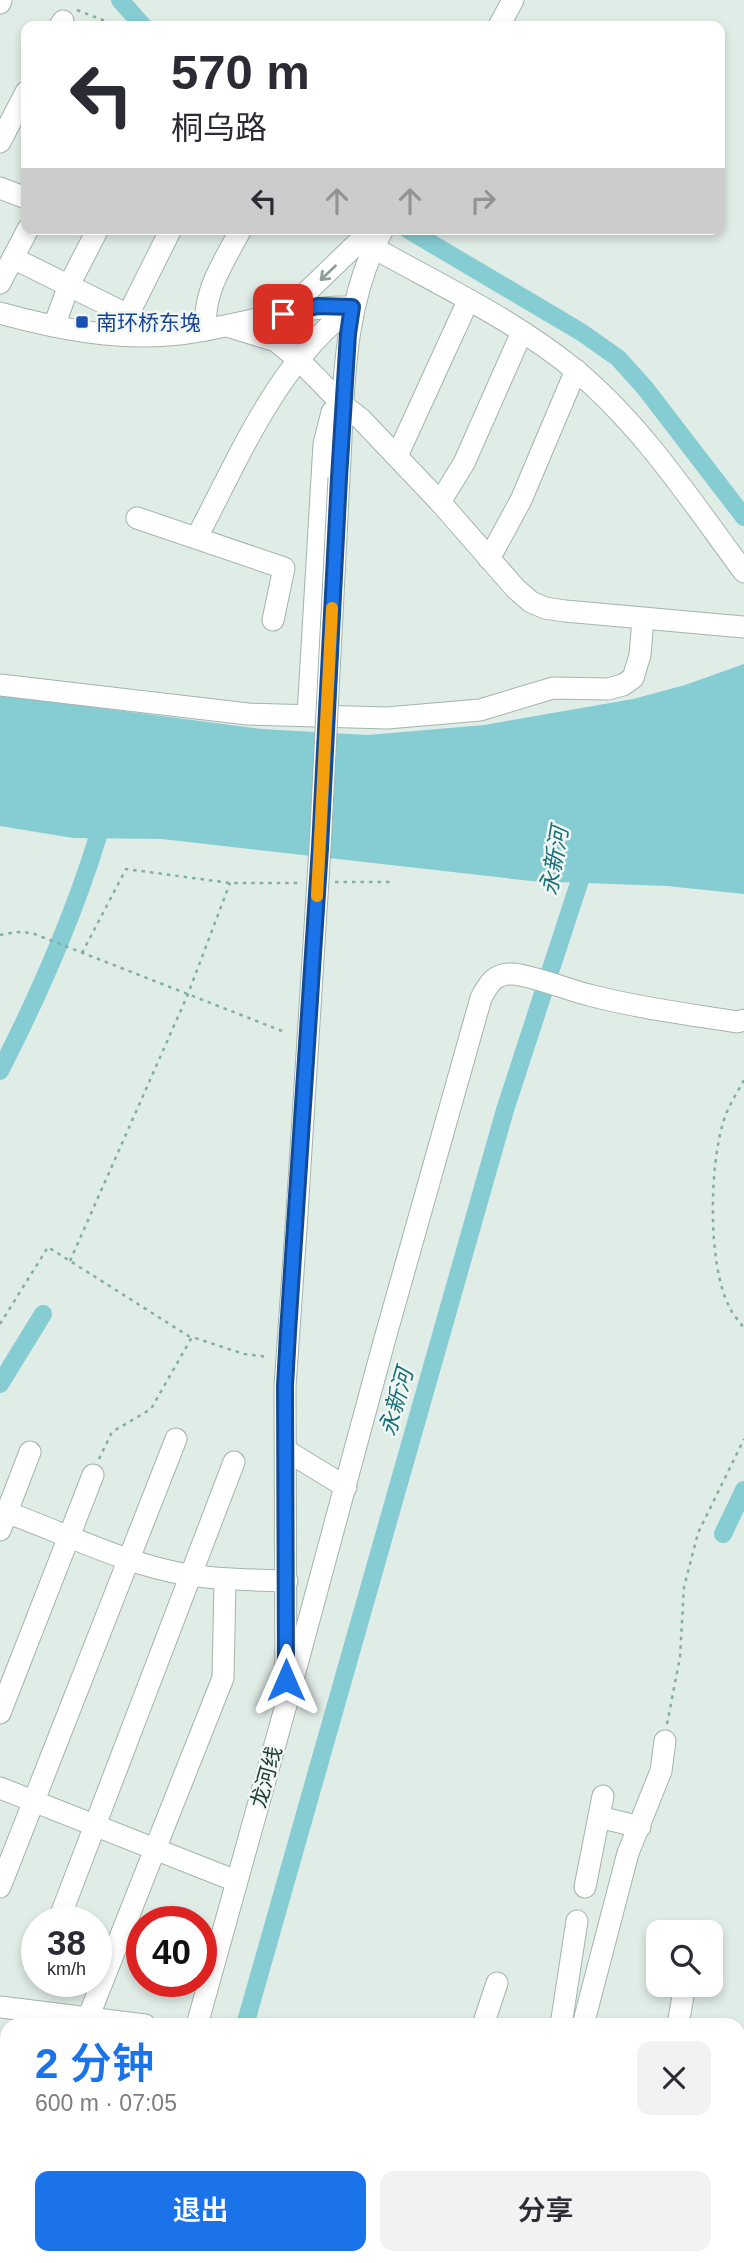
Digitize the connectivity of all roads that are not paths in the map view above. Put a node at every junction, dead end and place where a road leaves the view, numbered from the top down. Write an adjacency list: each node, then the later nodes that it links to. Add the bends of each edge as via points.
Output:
1 (513, 0): 2 (street)
2 (502, 21)
3 (21, 102): 4 (street)
4 (0, 142)
5 (0, 188): 6 (street)
6 (21, 196)
7 (25, 235): 12 (street)
8 (95, 235): 14 (street)
9 (168, 235): 19 (street)
10 (238, 235): 21 (street, via 204,311)
11 (378, 235): 15 (street); 16 (street, 龙河线); 18 (street, one-way to 18)
12 (13, 258): 13 (street); 14 (street)
13 (0, 283)
14 (69, 285): 19 (street); 20 (street)
15 (468, 301): 22 (street); 26 (street)
16 (352, 307): 18 (street, via 318,306); 23 (street, via 318,334); 25 (street, 龙河线)
17 (0, 313): 20 (street)
18 (283, 314): 21 (street)
19 (126, 325): 20 (street); 21 (street, via 146,337)
20 (54, 326)
21 (216, 328): 23 (street, via 276,341)
22 (523, 332): 24 (street); 27 (street, via 464,463)
23 (298, 359): 25 (street); 29 (street)
24 (576, 370): 30 (street, via 521,500); 31 (street, via 669,471)
25 (343, 405): 26 (street); 36 (street, via 331,412 324,444); 39 (street, 龙河线, bridge, via 286,1359)
26 (397, 456): 27 (street)
27 (440, 502): 30 (street)
28 (137, 518): 29 (street)
29 (197, 537): 33 (street, via 284,568)
30 (489, 559): 32 (street, via 516,589 545,608)
31 (744, 572)
32 (643, 619): 34 (street); 36 (street, via 640,655 633,678 624,685 553,688 480,710 411,717)
33 (273, 620)
34 (744, 627)
35 (0, 685): 36 (street, via 192,709)
36 (308, 715)
37 (744, 1020): 43 (street, via 580,993 512,974 490,981 481,998)
38 (176, 1439): 46 (street)
39 (287, 1451): 43 (street); 49 (street, 龙河线)
40 (30, 1452): 44 (street)
41 (234, 1462): 47 (street)
42 (93, 1475): 45 (street)
43 (346, 1488): 50 (street)
44 (2, 1517): 45 (street)
45 (69, 1537): 46 (street); 51 (street)
46 (129, 1558): 47 (street); 55 (street)
47 (190, 1575): 48 (street); 57 (street)
48 (225, 1580): 49 (street); 60 (street, via 223,1678)
49 (286, 1581): 50 (street, 龙河线)
50 (286, 1704): 62 (street, 龙河线)
51 (0, 1713)
52 (665, 1741): 58 (street, via 661,1771)
53 (0, 1788): 55 (street)
54 (603, 1796): 56 (street)
55 (34, 1801): 57 (street); 64 (street)
56 (599, 1817): 58 (street); 59 (street)
57 (95, 1825): 60 (street); 65 (street)
58 (640, 1828): 61 (street)
59 (593, 1845): 61 (street); 63 (street, via 586,1881)
60 (155, 1849): 62 (street); 70 (street)
61 (628, 1853): 63 (street)
62 (236, 1881): 71 (street, 龙河线)
63 (621, 1883): 66 (street)
64 (0, 1887)
65 (64, 1906)
66 (605, 1947): 73 (street, via 576,1930); 74 (street)
67 (497, 1983): 72 (street)
68 (683, 1997): 75 (street)
69 (0, 2007): 70 (street)
70 (88, 2018)
71 (199, 2018)
72 (485, 2018)
73 (562, 2018)
74 (585, 2018)
75 (679, 2018)

